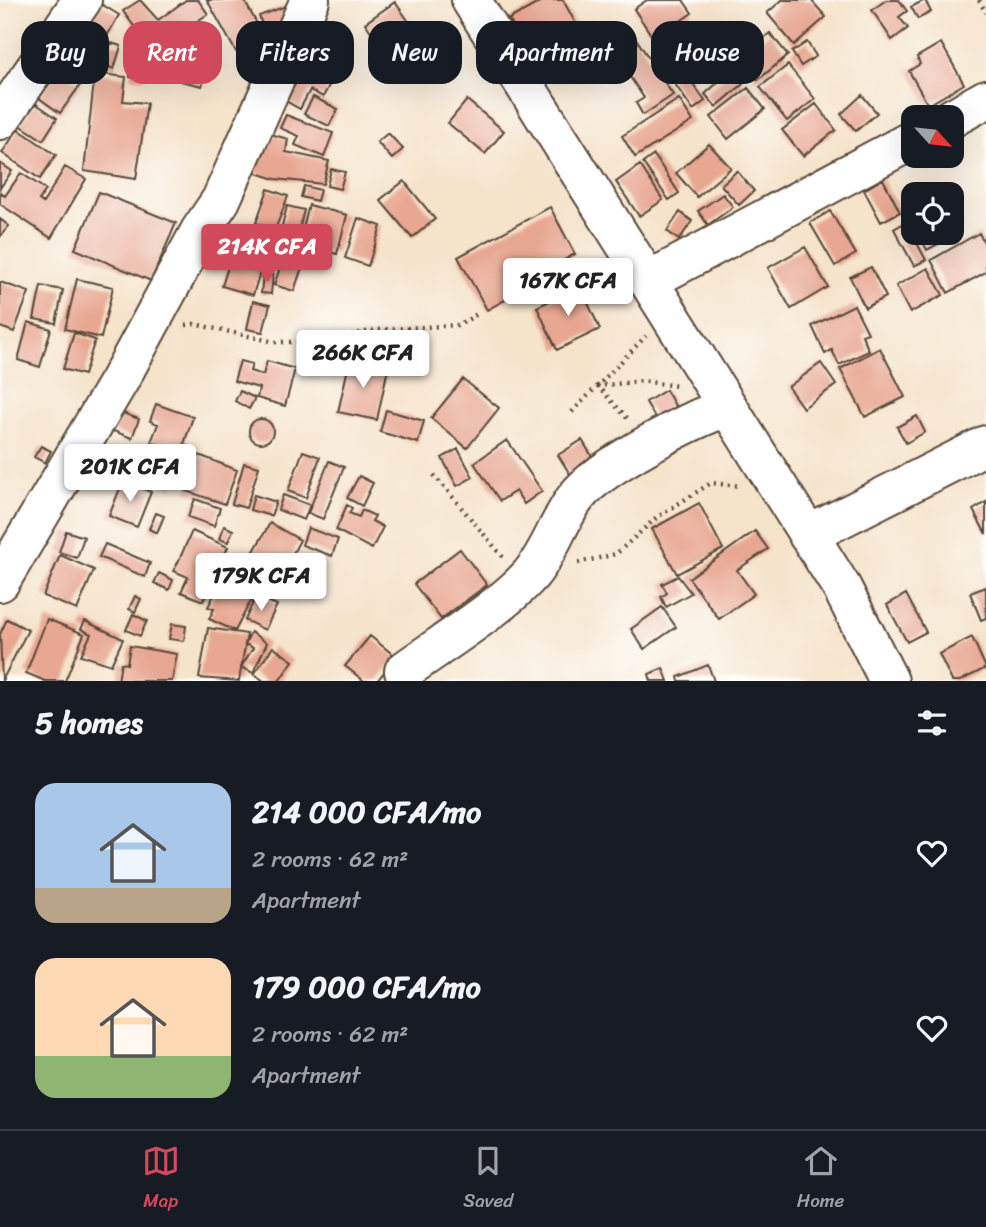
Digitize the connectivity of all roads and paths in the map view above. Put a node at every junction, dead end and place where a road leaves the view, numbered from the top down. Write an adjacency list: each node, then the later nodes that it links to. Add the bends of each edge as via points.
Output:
1 (82, 0): 8 (street)
2 (310, 0): 13 (street, via 243,157)
3 (471, 0): 10 (street)
4 (979, 0): 5 (path)
5 (986, 13)
6 (986, 99): 7 (street)
7 (964, 111)
8 (0, 120)
9 (901, 146): 10 (street)
10 (648, 281): 12 (street)
11 (480, 313): 13 (path, via 458,325 377,330 310,342 275,342 194,324)
12 (668, 313): 14 (path); 15 (street)
13 (145, 332): 23 (street)
14 (598, 386): 15 (path, via 643,381); 16 (path); 17 (path)
15 (718, 392): 17 (street, via 706,414); 20 (street)
16 (572, 412)
17 (650, 444): 22 (street, via 587,484)
18 (986, 445): 21 (street)
19 (434, 475): 22 (path, via 500,555)
20 (780, 490): 21 (street); 22 (path, via 711,483 656,518 617,554)
21 (808, 535): 25 (street, via 842,588)
22 (530, 575): 24 (street)
23 (0, 582)
24 (404, 671)
25 (889, 681)

